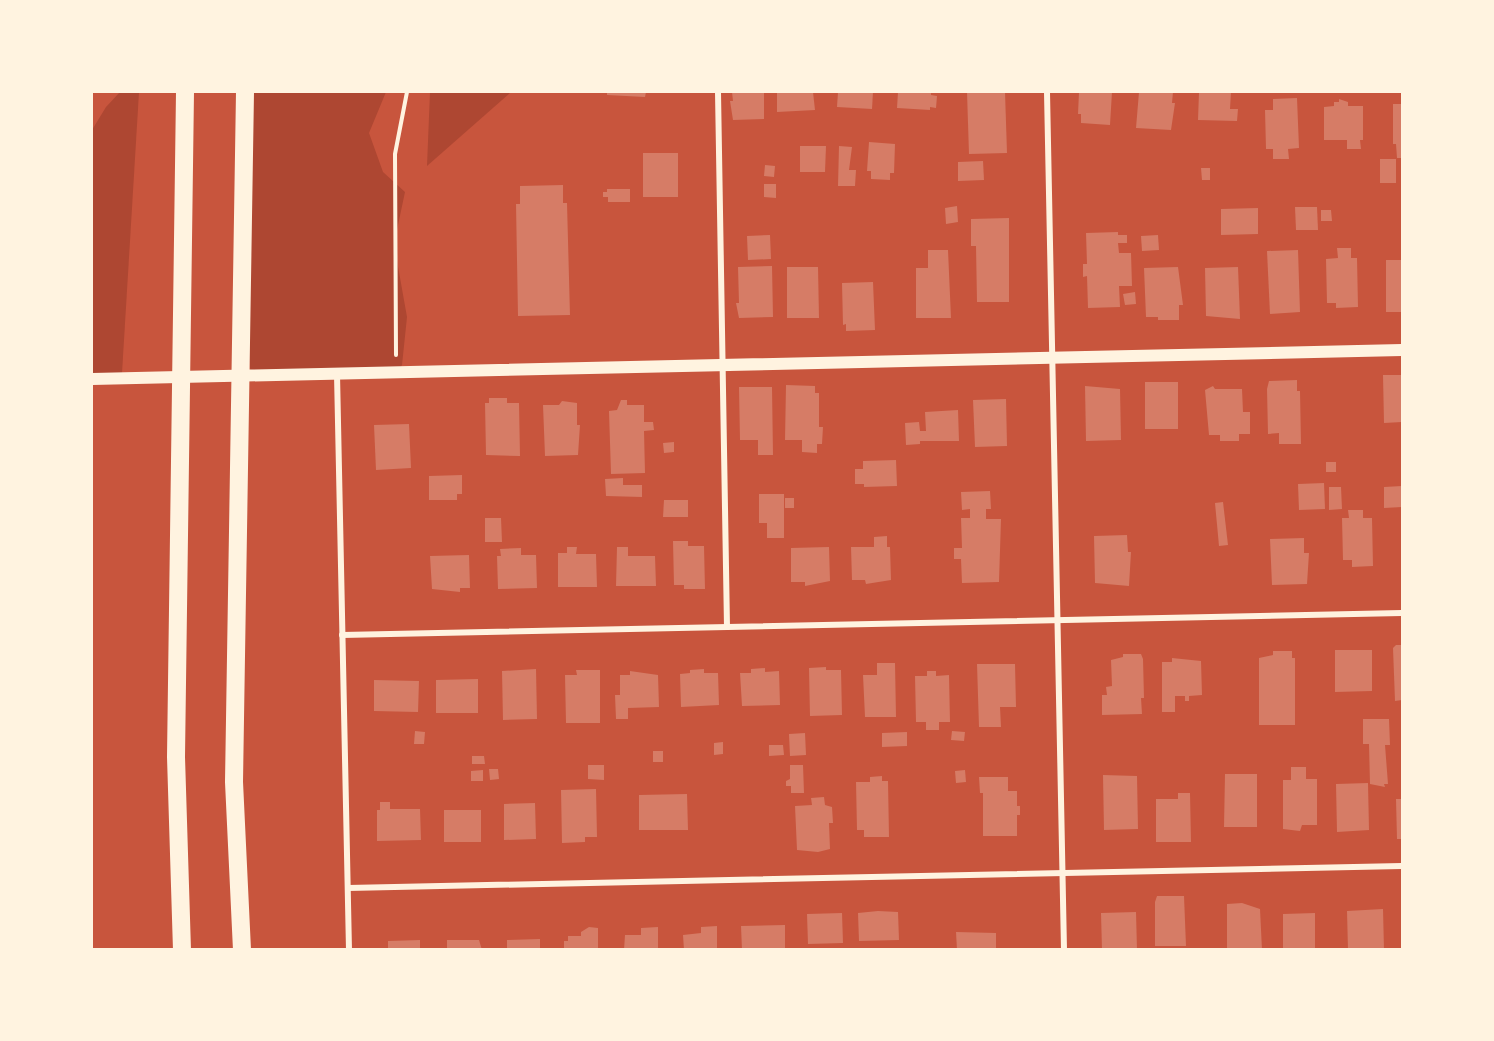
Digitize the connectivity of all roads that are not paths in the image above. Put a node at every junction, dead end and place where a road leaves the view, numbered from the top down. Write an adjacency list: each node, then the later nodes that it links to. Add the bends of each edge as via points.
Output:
1 (185, 92): 17 (highway, via 176,757)
2 (245, 92): 18 (highway, via 234,782)
3 (718, 92): 7 (street)
4 (1047, 92): 6 (street)
5 (1402, 350): 6 (main road)
6 (1052, 357): 7 (main road); 11 (street)
7 (721, 366): 8 (main road); 12 (street)
8 (337, 373): 9 (main road); 13 (street)
9 (92, 379)
10 (1402, 613): 11 (street)
11 (1057, 620): 12 (street); 15 (street)
12 (727, 627): 13 (street)
13 (342, 635): 16 (street)
14 (1402, 866): 15 (street)
15 (1062, 873): 16 (street); 20 (street)
16 (348, 888): 19 (street)
17 (182, 950)
18 (242, 950)
19 (349, 950)
20 (1064, 950)

